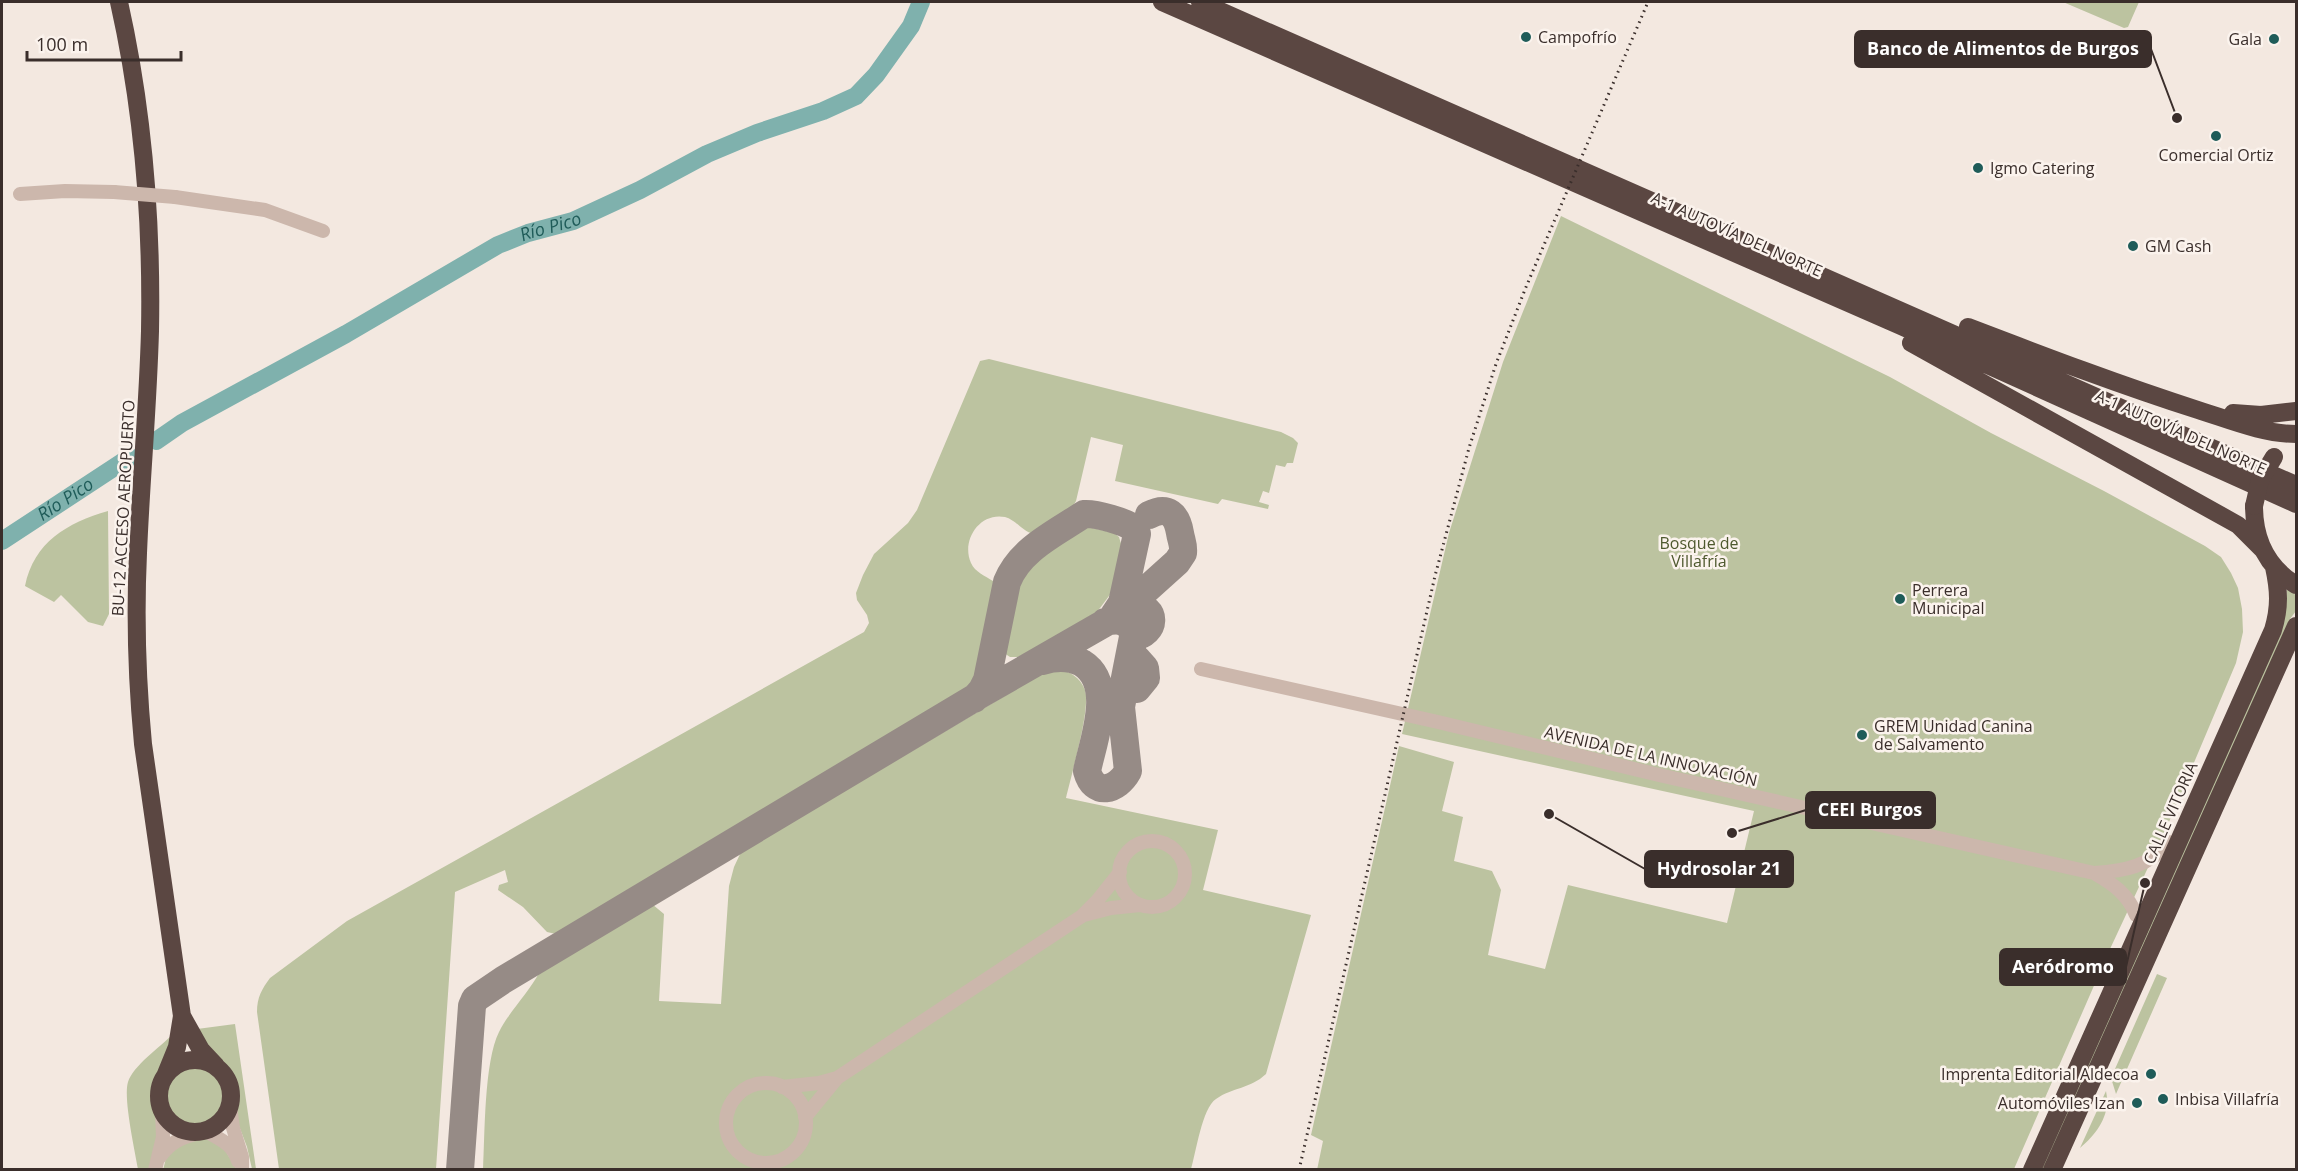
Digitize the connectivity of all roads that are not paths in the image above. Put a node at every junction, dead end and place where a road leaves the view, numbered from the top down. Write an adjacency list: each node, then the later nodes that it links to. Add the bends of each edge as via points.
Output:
1 (119, 2): 26 (highway, BU-12 ACCESO AEROPUERTO, via 137,108 149,255 149,368 136,605 139,698)
2 (1161, 2): 9 (highway, A-1 AUTOVÍA DEL NORTE)
3 (1200, 2): 5 (highway, A-1 AUTOVÍA DEL NORTE)
4 (1218, 2): 5 (highway)
5 (1252, 25): 8 (highway, A-1 AUTOVÍA DEL NORTE)
6 (20, 194): 7 (street, bridge, via 65,191 175,197 265,210)
7 (323, 231)
8 (1752, 245): 10 (highway, via 1772,245 1921,309); 14 (highway, A-1 AUTOVÍA DEL NORTE)
9 (1766, 268): 14 (highway, A-1 AUTOVÍA DEL NORTE); 15 (highway, via 1926,351 2238,525)
10 (2098, 377): 11 (highway, via 2228,412 2261,415); 12 (highway, via 2265,430)
11 (2296, 411)
12 (2296, 434)
13 (2296, 439): 15 (highway, bridge, via 2274,457 2260,480 2254,506)
14 (2295, 499)
15 (2262, 549): 16 (highway)
16 (2274, 567): 17 (highway); 39 (highway, CALLE VITORIA, via 2279,603 2273,630)
17 (2296, 585)
18 (2296, 626): 40 (highway)
19 (1201, 669): 22 (street, AVENIDA DE LA INNOVACIÓN)
20 (2169, 842): 22 (street, AVENIDA DE LA INNOVACIÓN, via 2139,866)
21 (1120, 872): 23 (street, via 1122,888); 23 (street, via 1125,856 1142,843 1164,843 1181,856 1185,878 1176,898 1157,907); 25 (street)
22 (2094, 873): 24 (street, AVENIDA DE LA INNOVACIÓN, via 2128,898)
23 (1140, 905): 25 (street)
24 (2136, 915)
25 (1082, 916): 29 (street)
26 (182, 1016): 27 (highway, BU-12 ACCESO AEROPUERTO, via 201,1050); 28 (highway, BU-12 ACCESO AEROPUERTO, via 177,1047)
27 (217, 1067): 28 (highway, via 207,1062 184,1061); 31 (highway, via 229,1085)
28 (166, 1074): 32 (highway, via 158,1094)
29 (837, 1078): 30 (street); 33 (street)
30 (782, 1087): 33 (street, via 801,1104); 35 (street, via 756,1084 740,1094 728,1109 728,1136)
31 (230, 1106): 34 (highway, via 217,1126); 38 (street)
32 (162, 1114): 34 (highway, via 178,1129); 36 (street)
33 (805, 1117): 37 (street, via 801,1142)
34 (202, 1132): 36 (street, via 179,1138); 38 (street, via 232,1147)
35 (744, 1163): 37 (street)
36 (156, 1165)
37 (779, 1165)
38 (242, 1170)
39 (2032, 1170)
40 (2052, 1170)

